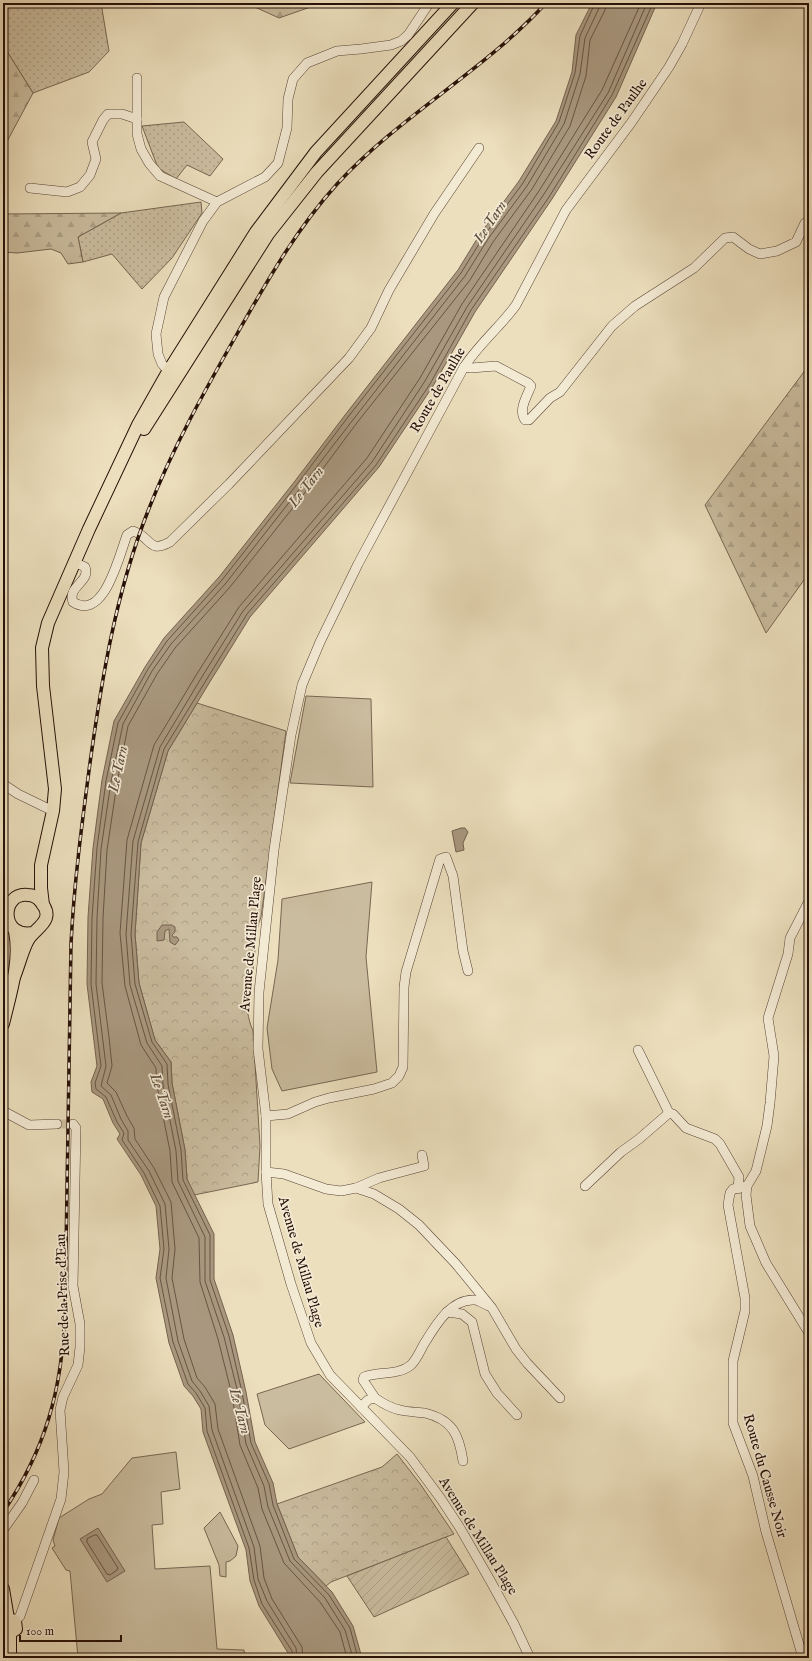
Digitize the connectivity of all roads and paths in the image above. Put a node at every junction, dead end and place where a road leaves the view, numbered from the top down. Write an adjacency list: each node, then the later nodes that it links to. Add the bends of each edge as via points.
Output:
1 (453, 3): 12 (main road, via 316,152 292,182 256,232)
2 (473, 3): 12 (main road, via 295,198)
3 (700, 3): 11 (street, Route de Paulhe, via 669,68 566,210 516,305)
4 (428, 5): 9 (street, via 401,41 391,45 337,51 307,63 293,79 288,99 287,128 278,163 265,177)
5 (137, 78): 6 (street)
6 (137, 119): 8 (street, via 122,114 108,114 92,142 96,158 90,175 80,187 67,192); 9 (street, via 141,149 149,164 160,176)
7 (479, 148): 13 (street, via 434,214 389,290 370,328 349,358 229,484 170,542 160,547 153,547 140,533 133,531 127,535 108,586 100,600 91,606 79,607 73,602 74,589 87,573 85,567)
8 (30, 188)
9 (217, 202): 12 (street, via 203,221 164,297 156,334 158,354)
10 (805, 222): 11 (street, via 796,242 777,251 760,254 732,237 725,238 694,268 635,306 612,326 560,392 550,398 529,420 523,417 522,408 531,386 528,383 496,366)
11 (464, 367): 14 (street, Route de Paulhe, via 351,577)
12 (169, 371): 13 (main road)
13 (74, 562): 16 (main road, via 48,623 42,648 43,686 55,789)
14 (302, 685): 30 (street, Avenue de Millau Plage, via 284,776 259,992 258,1049)
15 (3, 784): 16 (street)
16 (54, 810): 17 (main road)
17 (41, 865): 18 (main road, via 33,883); 20 (main road)
18 (13, 898): 20 (main road, via 35,897); 21 (main road)
19 (809, 901): 36 (street, Route du Causse Noir, via 790,938 788,954 768,1018 774,1056 767,1126 756,1171)
20 (44, 905): 23 (main road, via 44,922)
21 (5, 912): 22 (main road, via 8,924)
22 (15, 931): 23 (main road, via 22,934); 25 (main road, via 18,946)
23 (32, 933): 25 (main road)
24 (468, 971): 30 (street, via 463,951 454,876 446,857 440,859 406,972 403,1067 399,1076 392,1083 374,1089 315,1102 288,1114)
25 (14, 977): 26 (main road)
26 (3, 1024)
27 (638, 1050): 29 (street)
28 (3, 1111): 31 (street, via 29,1125)
29 (669, 1113): 35 (street, via 620,1152); 36 (street, via 686,1128 715,1139 720,1144)
30 (266, 1116): 34 (street, Avenue de Millau Plage)
31 (57, 1124)
32 (73, 1124): 49 (street, Rue de la Prise d'Eau, via 76,1128 73,1286 80,1324 80,1347 78,1365 63,1397 60,1410 64,1472 61,1499 20,1616)
33 (422, 1155): 37 (street, via 424,1166 379,1178)
34 (266, 1172): 37 (street, via 284,1174 326,1189 341,1191); 43 (street, Avenue de Millau Plage, via 270,1215 306,1332 330,1375)
35 (585, 1186)
36 (743, 1187): 40 (street, via 750,1226 776,1280); 52 (street, Route du Causse Noir, via 733,1189 728,1205 746,1298 733,1361 734,1423 753,1476 766,1532)
37 (356, 1188): 38 (street, via 374,1194 419,1225 456,1264)
38 (492, 1308): 39 (street, via 476,1300 461,1301); 42 (street, via 516,1349)
39 (447, 1312): 41 (street, via 410,1365 398,1371 364,1377 364,1384); 44 (street, via 462,1314 472,1322 486,1374 497,1393)
40 (809, 1332)
41 (375, 1398): 43 (street, via 368,1400); 45 (street, via 399,1410 441,1418 452,1428)
42 (560, 1398)
43 (361, 1407): 51 (street, Avenue de Millau Plage, via 410,1457 460,1528 514,1624)
44 (517, 1415)
45 (463, 1461)
46 (34, 1480): 47 (street)
47 (3, 1530)
48 (3, 1589): 49 (main road)
49 (8, 1625): 50 (main road)
50 (10, 1658)
51 (530, 1658)
52 (803, 1658)

